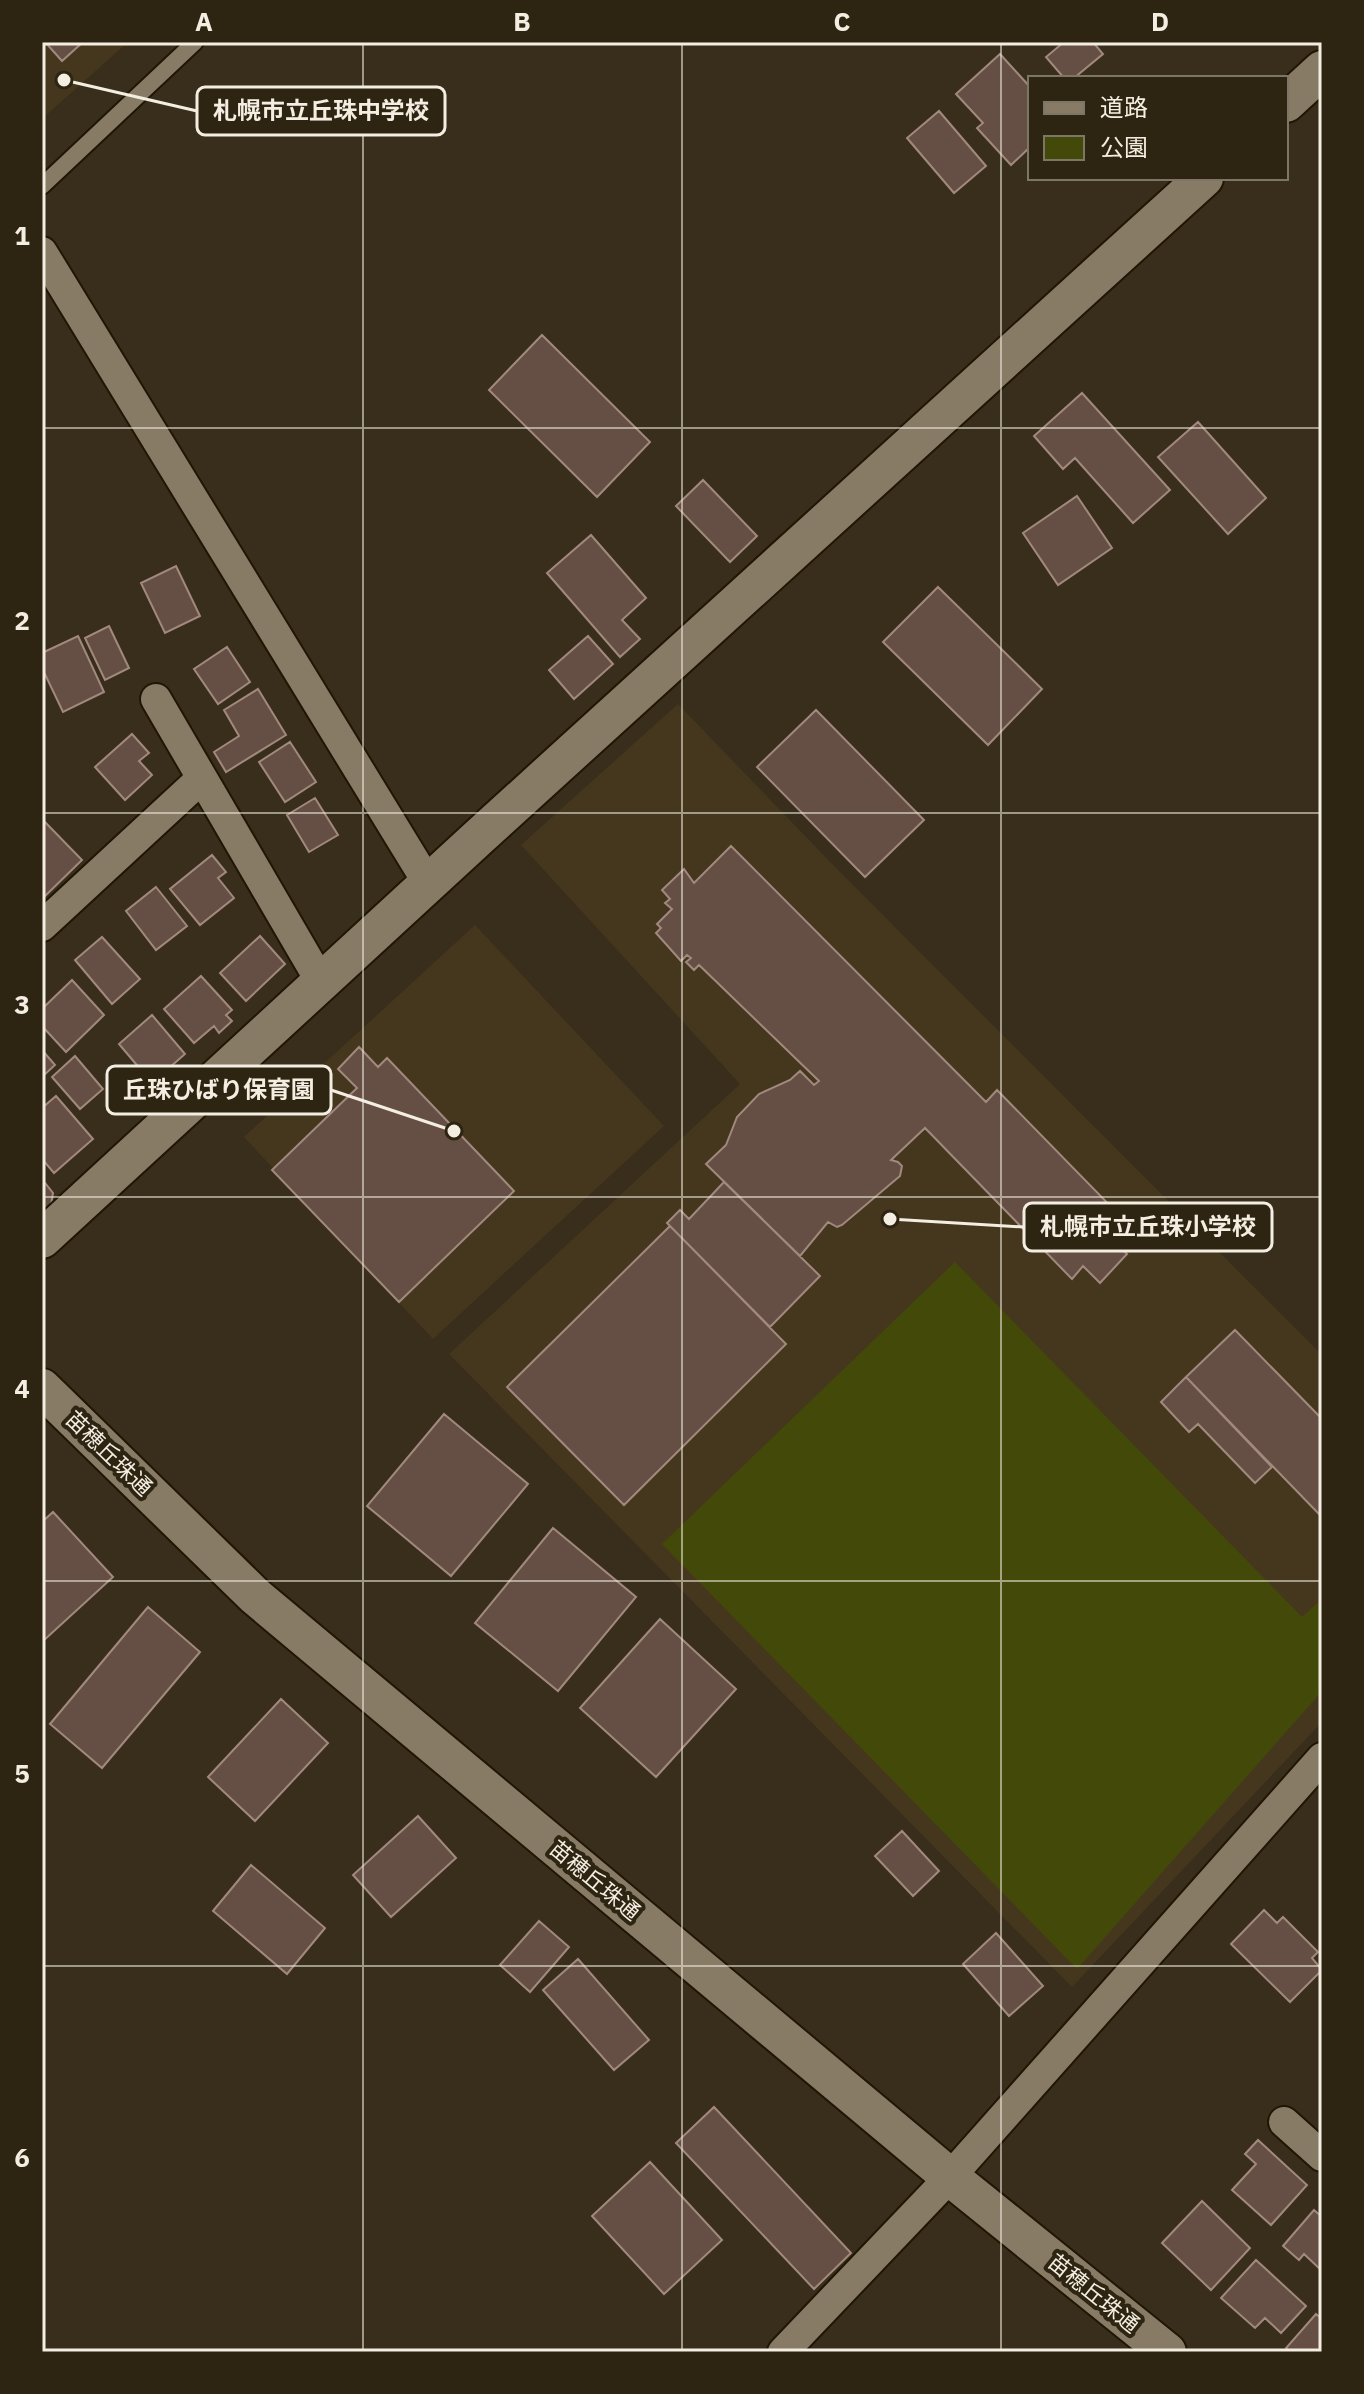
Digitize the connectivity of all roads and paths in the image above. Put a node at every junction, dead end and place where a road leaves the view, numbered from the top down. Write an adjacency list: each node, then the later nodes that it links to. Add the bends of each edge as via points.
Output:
1 (195, 42): 5 (lane)
2 (1322, 70): 3 (street)
3 (1288, 101)
4 (1202, 180): 9 (street)
5 (42, 186)
6 (42, 252): 9 (street)
7 (156, 699): 8 (street)
8 (202, 778): 10 (street); 11 (street)
9 (428, 883): 11 (street)
10 (42, 926)
11 (321, 982): 12 (street)
12 (42, 1239)
13 (42, 1388): 17 (street, 苗穂丘珠通, via 255,1596)
14 (1322, 1758): 17 (street)
15 (1284, 2122): 16 (street)
16 (1322, 2156)
17 (950, 2177): 18 (street); 19 (street, 苗穂丘珠通)
18 (783, 2352)
19 (1167, 2352)

